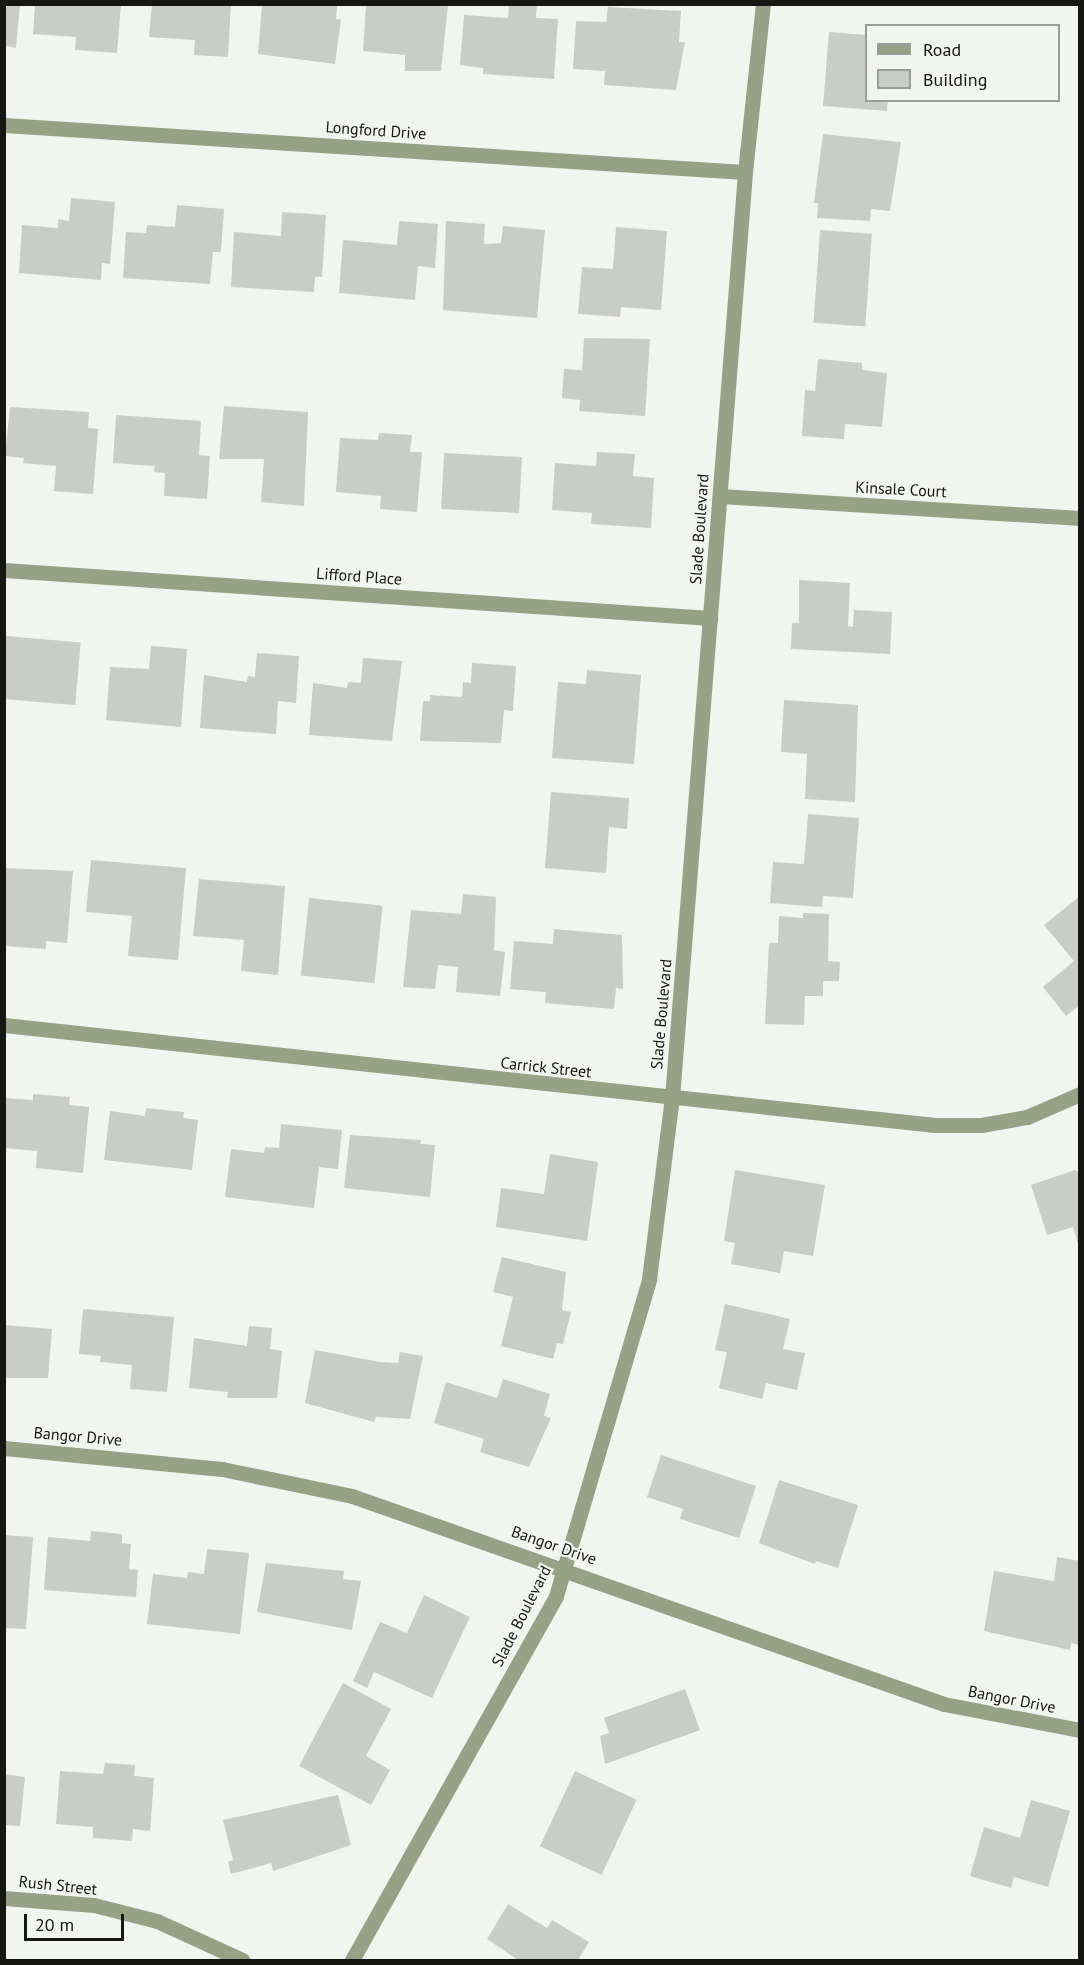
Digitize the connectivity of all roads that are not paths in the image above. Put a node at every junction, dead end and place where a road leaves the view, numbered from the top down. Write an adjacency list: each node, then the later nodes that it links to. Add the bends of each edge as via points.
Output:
1 (763, 4): 3 (street, Slade Boulevard)
2 (4, 124): 3 (street, Longford Drive)
3 (745, 172): 4 (street, Slade Boulevard)
4 (720, 496): 5 (street, Kinsale Court); 7 (street, Slade Boulevard)
5 (1080, 518)
6 (4, 570): 7 (street, Lifford Place)
7 (710, 618): 10 (street, Slade Boulevard)
8 (4, 1025): 10 (street, Carrick Street)
9 (1080, 1094): 10 (street, Carrick Street, via 1027,1117 981,1125 935,1125)
10 (672, 1098): 12 (street, Slade Boulevard, via 649,1279)
11 (4, 1448): 12 (street, Bangor Drive, via 222,1469 352,1496)
12 (567, 1568): 13 (street, Bangor Drive, via 944,1704); 16 (street, Slade Boulevard, via 556,1596)
13 (1080, 1730)
14 (4, 1898): 15 (street, Rush Street, via 94,1905 157,1921)
15 (242, 1960)
16 (352, 1960)

